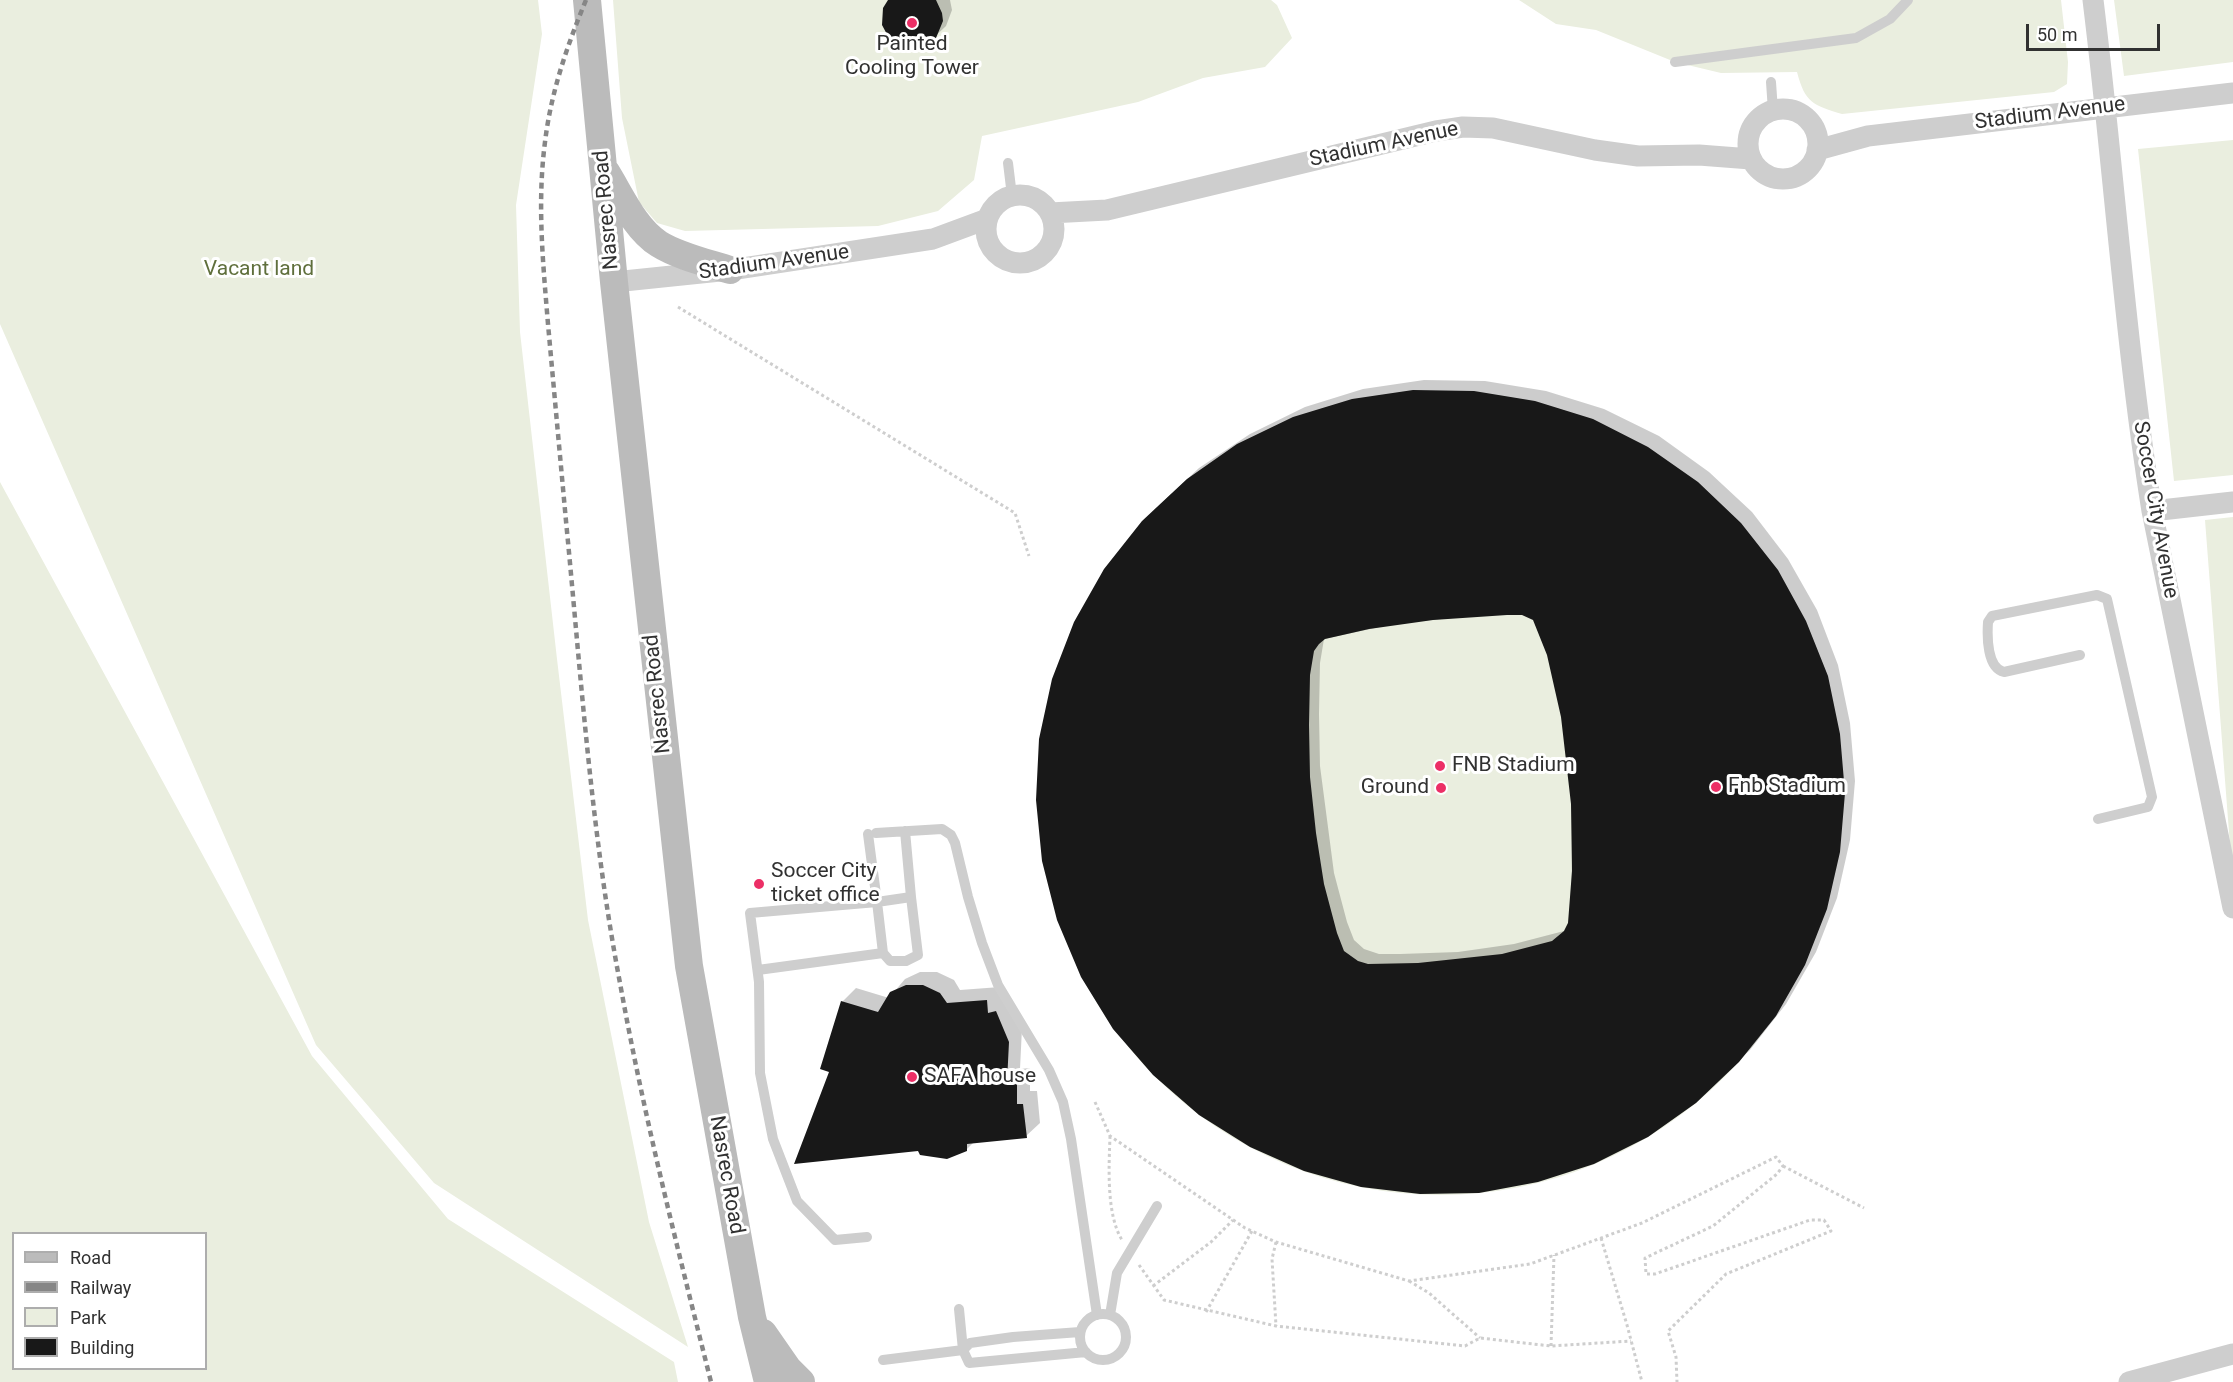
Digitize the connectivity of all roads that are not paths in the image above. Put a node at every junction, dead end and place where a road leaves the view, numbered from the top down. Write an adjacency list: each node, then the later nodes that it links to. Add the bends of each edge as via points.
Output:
1 (587, 0): 16 (main road, Nasrec Road)
2 (1908, 0): 4 (lane, via 1890,19 1856,38)
3 (2092, 0): 7 (street, Soccer City Avenue)
4 (1675, 62)
5 (1771, 82): 8 (lane)
6 (2233, 93): 7 (street, Stadium Avenue)
7 (2106, 107): 11 (street, Stadium Avenue); 27 (street, Soccer City Avenue)
8 (1773, 111): 9 (street, via 1796,112); 10 (street, via 1762,116)
9 (1814, 128): 11 (street, Stadium Avenue); 12 (street)
10 (1749, 135): 13 (street, Stadium Avenue); 14 (street)
11 (1868, 136): 12 (street, Stadium Avenue)
12 (1817, 150): 14 (street, via 1808,169 1789,179 1763,173)
13 (1699, 155): 14 (street, Stadium Avenue); 18 (street, Stadium Avenue, via 1638,156 1493,128 1463,127)
14 (1751, 159)
15 (1008, 163): 17 (lane)
16 (604, 168): 24 (main road, via 653,240); 25 (main road, Nasrec Road)
17 (1012, 196): 19 (street, via 1034,198); 20 (street, via 992,209)
18 (1107, 210): 19 (street, Stadium Avenue); 21 (street, Stadium Avenue)
19 (1050, 213): 21 (street)
20 (987, 219): 22 (street, Stadium Avenue); 23 (street)
21 (1053, 236): 23 (street, via 1043,254 1024,263 1003,259)
22 (933, 239): 23 (street, Stadium Avenue); 24 (street, Stadium Avenue)
23 (988, 243)
24 (730, 270): 25 (street, Stadium Avenue)
25 (614, 282): 41 (main road, Nasrec Road, via 689,966)
26 (2233, 502): 27 (street)
27 (2152, 511): 33 (street, Soccer City Avenue)
28 (2080, 655): 29 (lane, via 1998,671 1992,662 1988,622 1992,616 2069,599 2097,595 2107,599 2152,797 2148,807)
29 (2098, 819)
30 (905, 831): 31 (lane); 32 (lane, via 872,834); 39 (lane, via 942,829 951,835 998,985 1057,1086 1069,1125)
31 (911, 897): 32 (lane); 34 (lane, via 918,955 906,961 890,961)
32 (878, 902): 34 (lane); 35 (lane, via 750,913)
33 (2233, 908)
34 (883, 952): 35 (lane)
35 (758, 970): 37 (lane, via 760,1073 773,1138 797,1201 835,1240)
36 (1157, 1206): 40 (lane, via 1117,1273)
37 (867, 1237)
38 (959, 1309): 43 (lane)
39 (1097, 1315): 40 (lane); 42 (lane, via 1088,1319)
40 (1110, 1315): 44 (lane, via 1123,1325 1124,1347 1107,1359)
41 (752, 1317): 47 (main road, Nasrec Road); 48 (main road)
42 (1080, 1332): 43 (lane, via 981,1342); 44 (lane)
43 (963, 1350): 44 (lane, via 969,1363); 46 (lane)
44 (1086, 1352)
45 (2233, 1354): 49 (street)
46 (883, 1360)
47 (768, 1382)
48 (801, 1382)
49 (2129, 1382)

